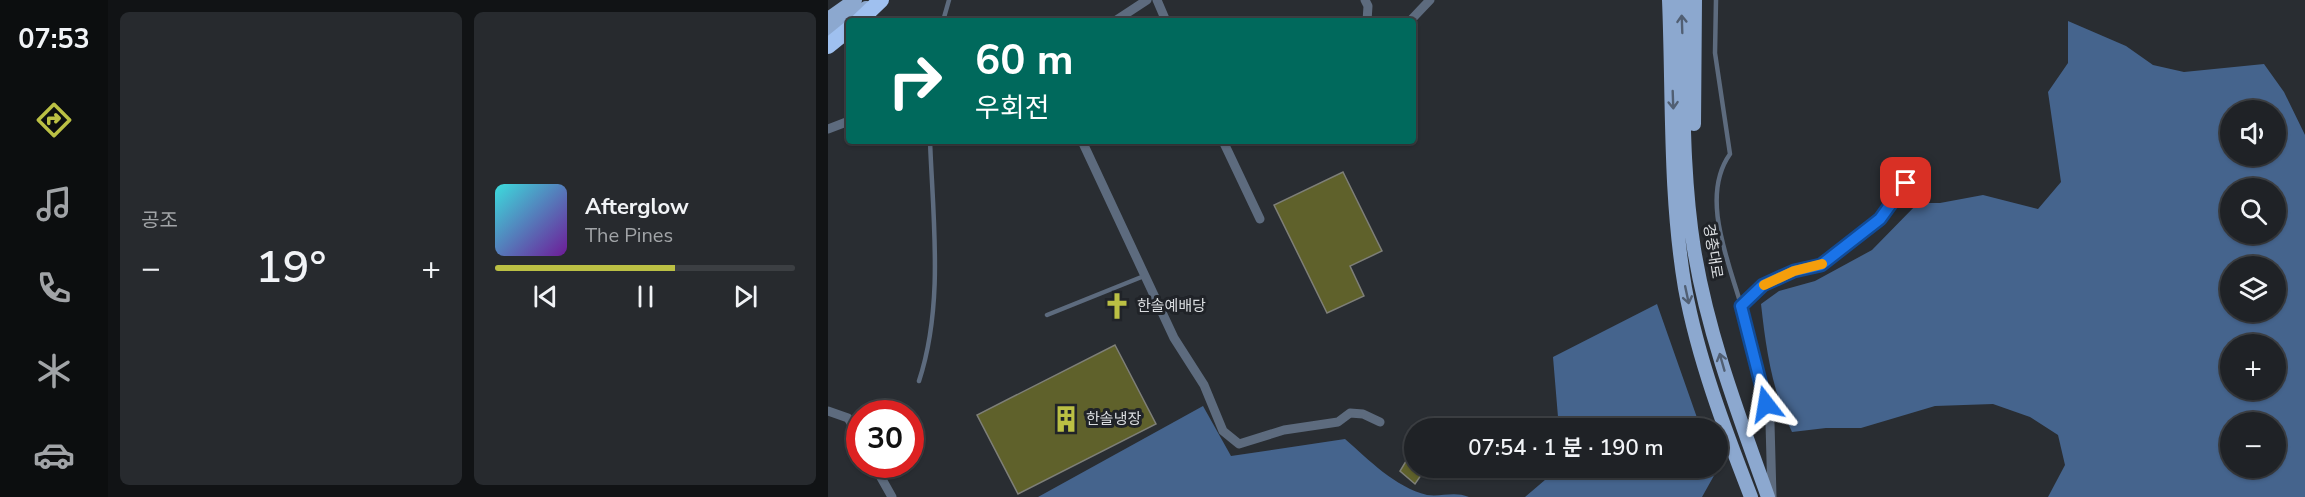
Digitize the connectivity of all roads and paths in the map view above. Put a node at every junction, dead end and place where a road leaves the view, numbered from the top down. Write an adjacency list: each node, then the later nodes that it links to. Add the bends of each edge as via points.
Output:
1 (855, 0): 19 (main road)
2 (879, 0): 12 (main road); 13 (highway)
3 (949, 0): 14 (lane)
4 (1147, 0): 15 (street)
5 (1156, 0): 16 (street)
6 (1365, 0): 17 (street)
7 (1430, 0): 18 (street)
8 (1669, 0): 41 (main road, 경충대로, one-way to 41, via 1677,212 1686,289 1714,391)
9 (1681, 0): 31 (main road, 경충대로, one-way to 9)
10 (1695, 0): 31 (main road)
11 (1716, 0): 33 (lane, via 1715,53 1730,154 1721,166 1718,205)
12 (852, 18)
13 (862, 18)
14 (944, 18)
15 (1120, 18)
16 (1165, 18)
17 (1367, 18)
18 (1413, 18)
19 (828, 19)
20 (846, 22): 22 (main road)
21 (846, 31): 23 (highway)
22 (828, 34)
23 (828, 46)
24 (846, 122): 25 (street)
25 (828, 129)
26 (930, 144): 35 (lane, via 936,255 931,331)
27 (1083, 144): 32 (street)
28 (1224, 144): 30 (street)
29 (1906, 183): 33 (street, via 1880,219 1821,265 1794,271 1763,285)
30 (1260, 219)
31 (1694, 247): 42 (main road, 경충대로, one-way to 31, via 1728,382)
32 (1144, 276): 34 (lane); 38 (street, via 1232,442 1239,444 1284,430 1338,422 1350,413)
33 (1741, 306): 42 (street, via 1770,423)
34 (1047, 315)
35 (919, 381)
36 (828, 411): 37 (street)
37 (846, 416)
38 (1380, 422)
39 (881, 478): 40 (street)
40 (892, 497)
41 (1751, 497)
42 (1770, 497)

